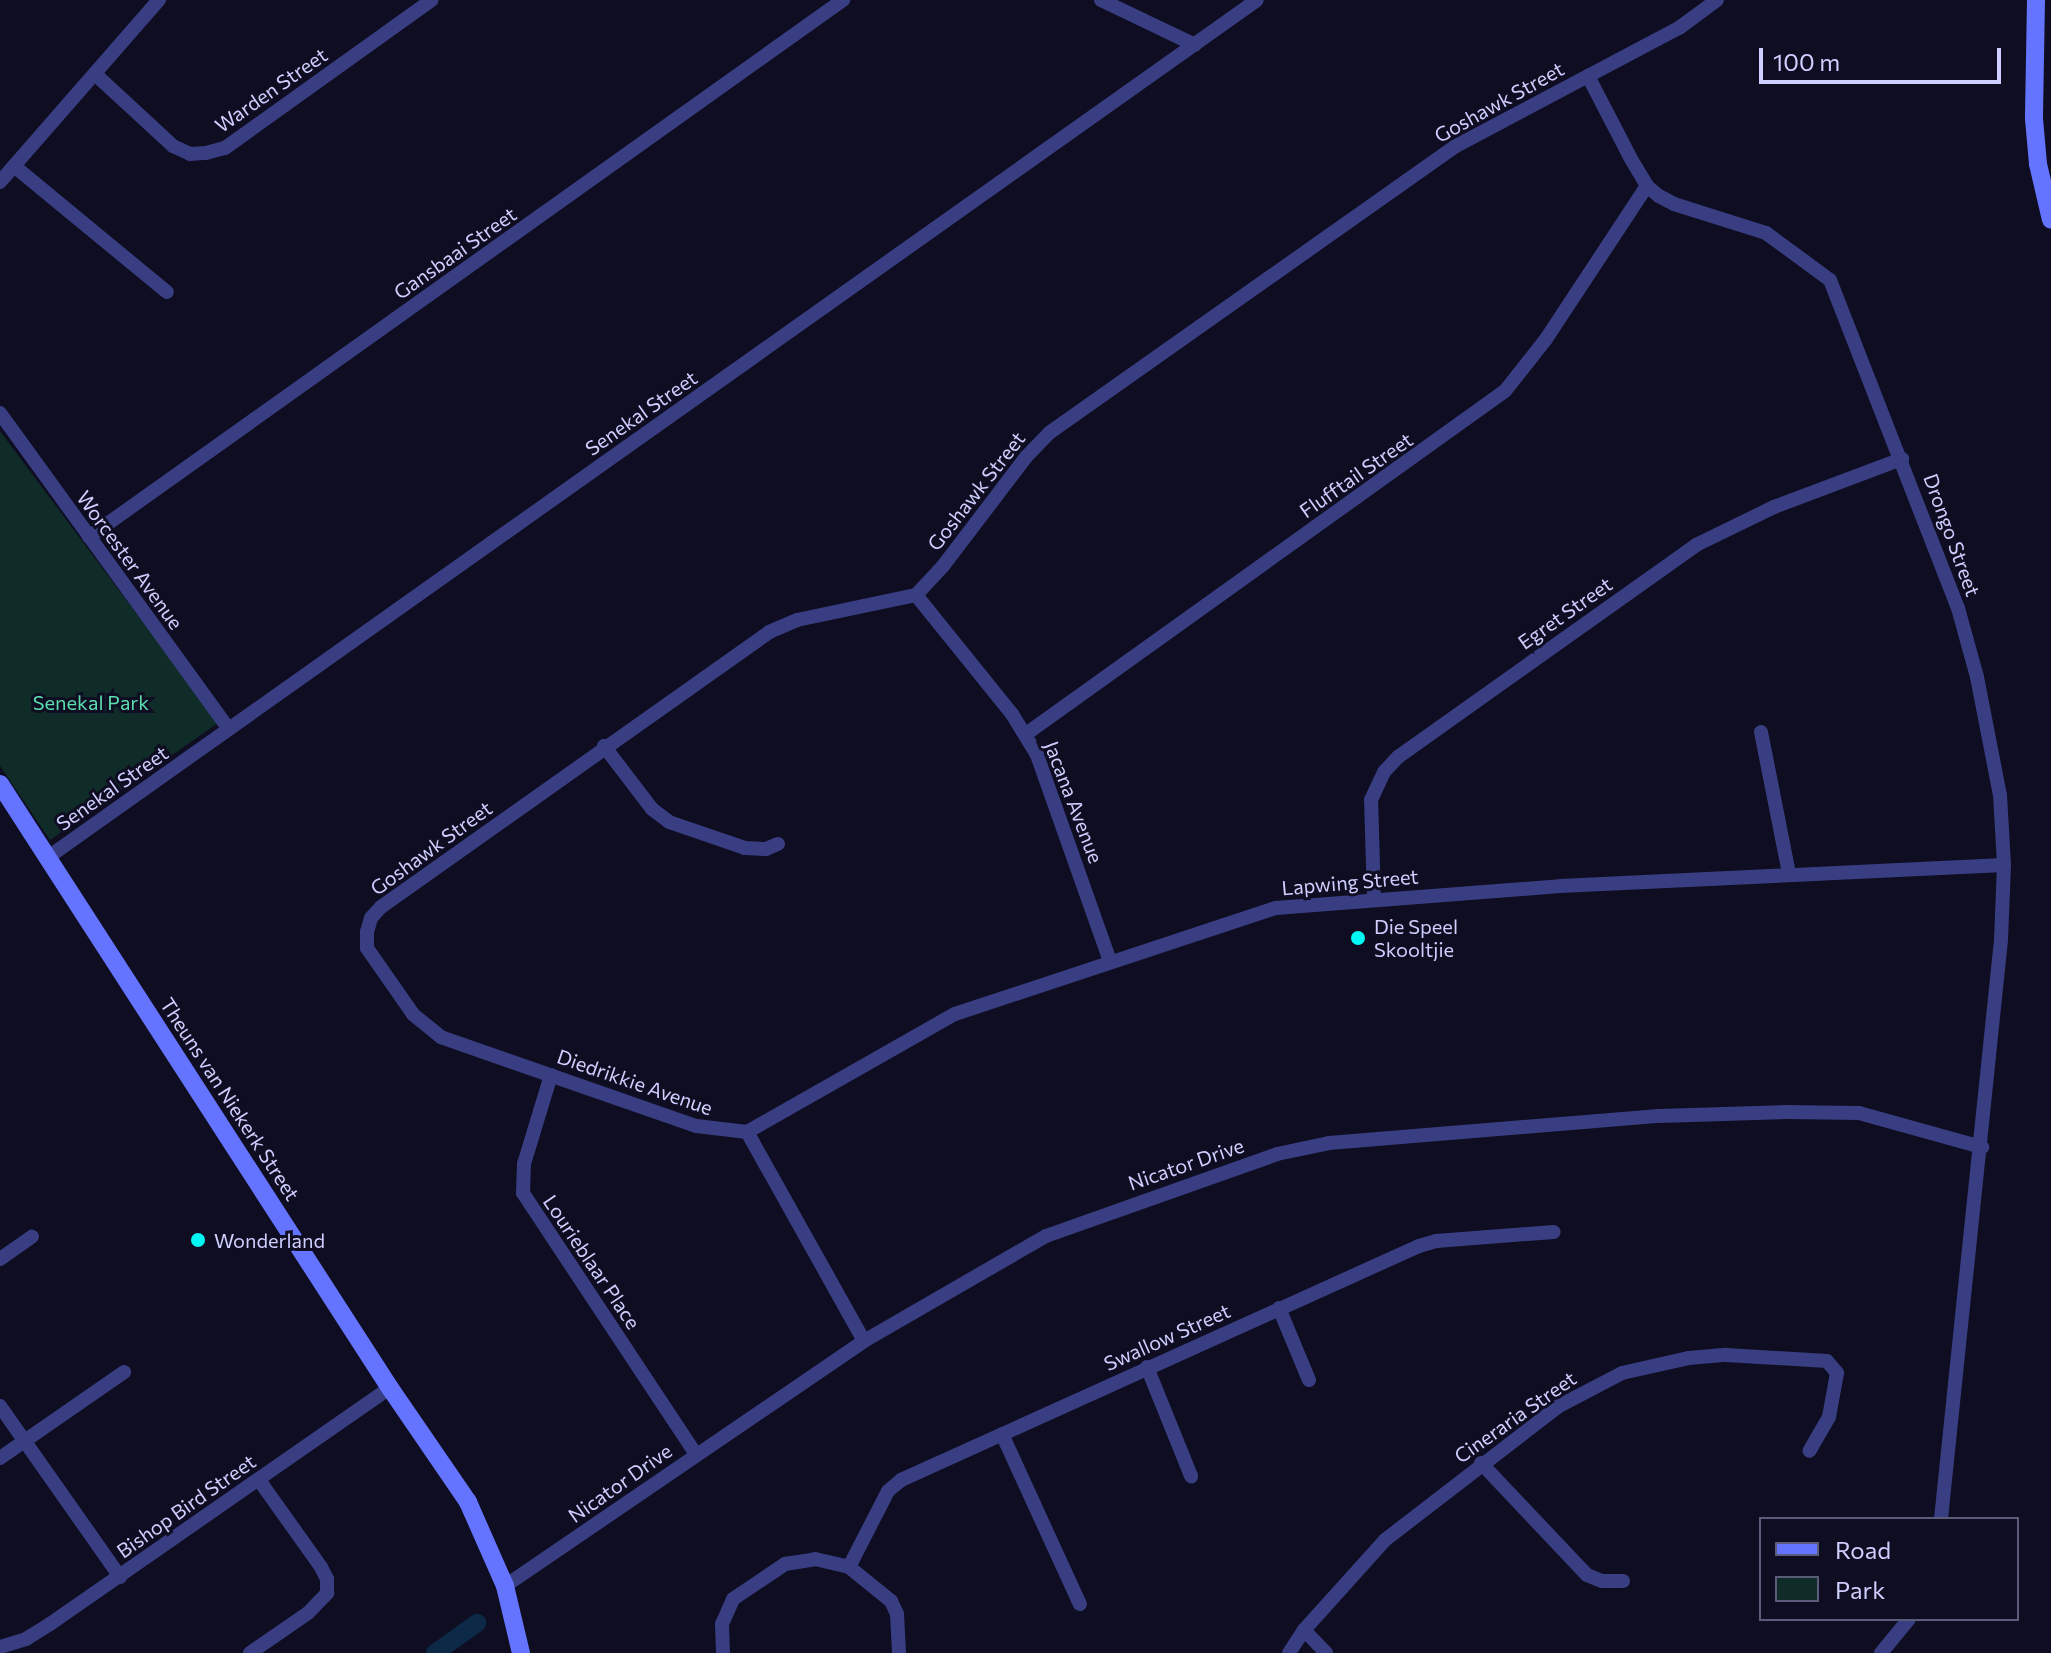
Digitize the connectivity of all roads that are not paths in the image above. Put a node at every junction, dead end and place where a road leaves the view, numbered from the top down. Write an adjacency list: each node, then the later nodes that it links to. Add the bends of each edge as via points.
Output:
1 (159, 0): 9 (street)
2 (432, 0): 9 (street, Warden Street, via 225,148 206,153 190,154 173,146)
3 (843, 0): 18 (street, Gansbaai Street)
4 (1101, 0): 8 (street)
5 (1257, 0): 8 (street, Senekal Street)
6 (1717, 0): 10 (street, Goshawk Street, via 1679,28)
7 (2038, 5): 14 (street, via 2034,119)
8 (1195, 45): 20 (street, Senekal Street)
9 (95, 74): 11 (street)
10 (1588, 76): 13 (street); 19 (street, Goshawk Street, via 1422,168 1049,433)
11 (14, 166): 12 (street); 15 (street)
12 (0, 182)
13 (1647, 186): 17 (street, Drongo Street, via 1674,204 1766,233 1822,271 1837,293); 22 (street, Flufftail Street, via 1546,339 1505,391)
14 (2051, 220)
15 (167, 292)
16 (0, 413): 18 (street, Worcester Avenue)
17 (1902, 459): 27 (street, Drongo Street, via 1958,608 1977,677 1994,754); 29 (street, Egret Street, via 1774,507 1696,545 1398,757 1371,800)
18 (89, 537): 20 (street, Worcester Avenue)
19 (916, 595): 22 (street, Jacana Avenue); 23 (street, Goshawk Street, via 783,624)
20 (229, 729): 26 (street, Senekal Street)
21 (1761, 732): 28 (street)
22 (1026, 734): 31 (street, Jacana Avenue)
23 (604, 746): 25 (street, via 652,809 669,822 745,848); 30 (street, Goshawk Street, via 381,907 371,918)
24 (0, 784): 26 (street, Theuns van Niekerk Street)
25 (778, 844)
26 (47, 858): 43 (street, Theuns van Niekerk Street)
27 (2004, 865): 28 (street, Lapwing Street); 34 (street, Drongo Street)
28 (1789, 874): 29 (street, Lapwing Street)
29 (1374, 899): 31 (street, Lapwing Street, via 1259,912)
30 (367, 948): 32 (street, Diedrikkie Avenue, via 413,1014 432,1031)
31 (1110, 961): 33 (street, Lapwing Street, via 955,1014)
32 (551, 1075): 33 (street, Diedrikkie Avenue, via 696,1126); 48 (street, Lourieblaar Place, via 524,1164 523,1193)
33 (747, 1132): 39 (street)
34 (1982, 1147): 39 (street, Nicator Drive, via 1859,1113 1659,1116 1329,1143 1277,1154 1046,1236); 53 (street)
35 (1554, 1232): 38 (street, Swallow Street, via 1419,1246)
36 (32, 1237): 37 (street)
37 (0, 1259)
38 (1279, 1308): 40 (street, Swallow Street); 42 (street)
39 (864, 1341): 48 (street, Nicator Drive)
40 (1147, 1367): 45 (street, Swallow Street); 51 (street)
41 (124, 1372): 46 (street)
42 (1309, 1380)
43 (390, 1388): 52 (street, Bishop Bird Street); 57 (street, Theuns van Niekerk Street, via 468,1502)
44 (0, 1406): 46 (street)
45 (1002, 1434): 54 (street, Swallow Street, via 893,1485); 58 (street)
46 (24, 1442): 49 (street); 55 (street)
47 (1809, 1451): 50 (street, Cineraria Street, via 1829,1417 1837,1373 1833,1364 1726,1355 1622,1373 1559,1406)
48 (696, 1454): 57 (street, Nicator Drive)
49 (0, 1458)
50 (1481, 1463): 56 (street, via 1587,1575); 60 (street, Cineraria Street, via 1385,1540)
51 (1191, 1476)
52 (259, 1480): 55 (street, Bishop Bird Street); 62 (street, via 321,1567 327,1593 308,1613)
53 (1941, 1517)
54 (849, 1567): 64 (street, via 798,1559 733,1599 722,1624); 65 (street, via 891,1601)
55 (120, 1577): 61 (street, Bishop Bird Street)
56 (1623, 1581)
57 (505, 1586): 63 (street, Theuns van Niekerk Street)
58 (1080, 1604)
59 (1907, 1621): 68 (street)
60 (1304, 1630): 66 (street, Cineraria Street); 67 (street)
61 (6, 1649)
62 (250, 1653)
63 (521, 1653)
64 (723, 1653)
65 (899, 1653)
66 (1289, 1653)
67 (1326, 1653)
68 (1881, 1653)

